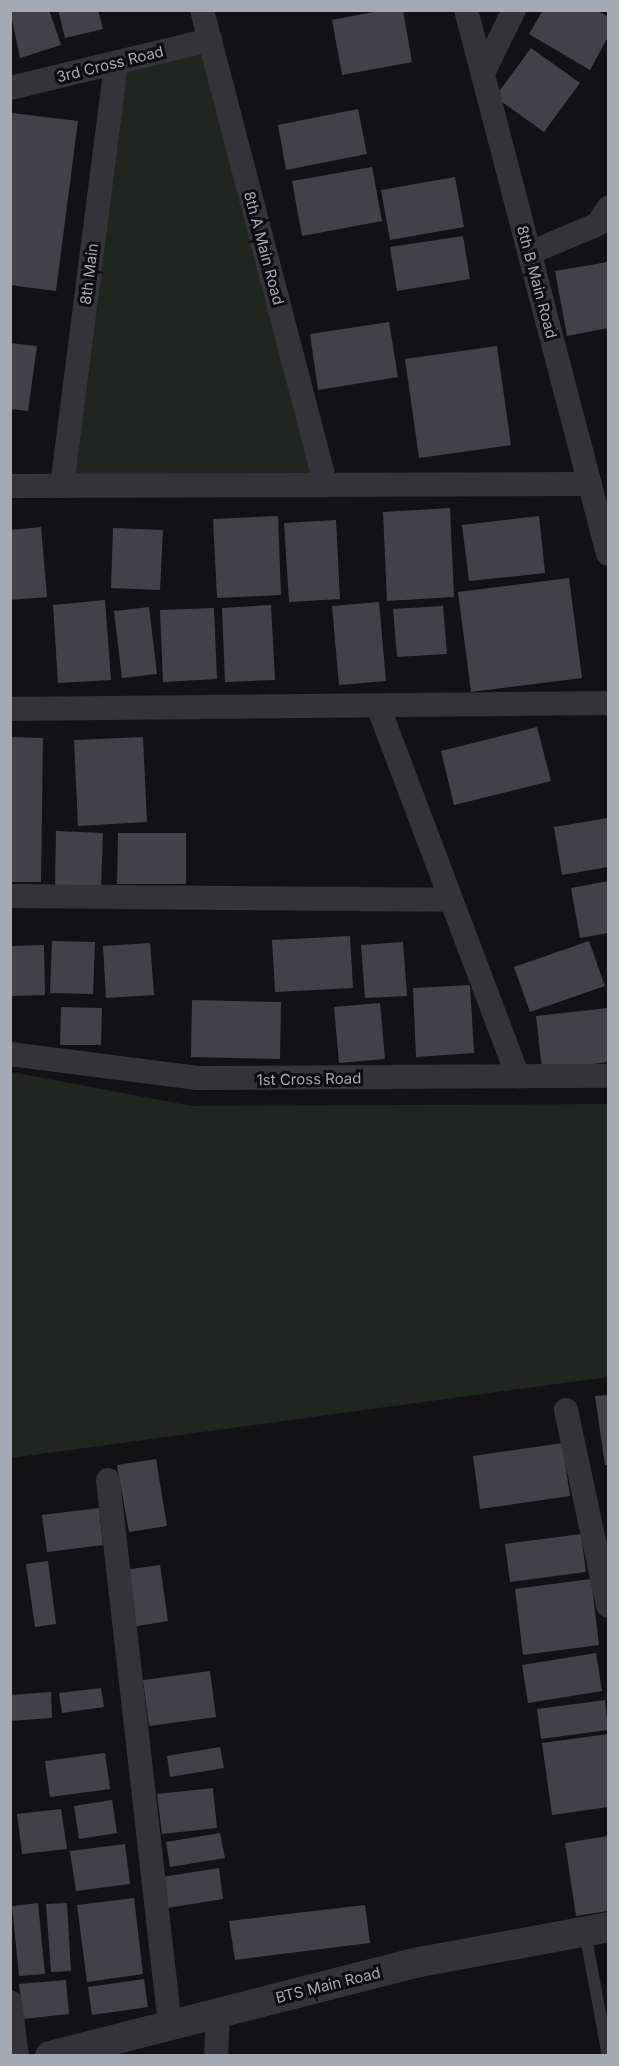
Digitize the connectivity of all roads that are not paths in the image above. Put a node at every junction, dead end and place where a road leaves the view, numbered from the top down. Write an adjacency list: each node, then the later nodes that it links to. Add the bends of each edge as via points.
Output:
1 (202, 10): 4 (street, 8th A Main Road)
2 (466, 10): 6 (street, 8th B Main Road)
3 (514, 10): 6 (street)
4 (210, 40): 5 (street, 3rd Cross Road); 11 (street, 8th A Main Road)
5 (116, 62): 7 (street, 3rd Cross Road); 13 (street, 8th Main)
6 (483, 73): 9 (street, 8th B Main Road)
7 (10, 88)
8 (609, 208): 9 (street, via 598,224)
9 (530, 253): 10 (street, 8th B Main Road)
10 (590, 484): 11 (street); 14 (street, 8th B Main Road)
11 (326, 485): 13 (street)
12 (10, 486): 13 (street)
13 (62, 486)
14 (609, 554)
15 (609, 703): 16 (street)
16 (378, 706): 17 (street); 19 (street)
17 (10, 709)
18 (10, 896): 19 (street)
19 (451, 900): 22 (street)
20 (10, 1054): 22 (street, 1st Cross Road, via 110,1071 206,1078)
21 (609, 1076): 22 (street, 1st Cross Road)
22 (518, 1077)
23 (566, 1410): 25 (street)
24 (108, 1480): 29 (street)
25 (609, 1606)
26 (597, 1929): 28 (street, BTS Main Road, via 420,1962); 33 (lane)
27 (10, 2001): 31 (street)
28 (218, 2013): 29 (street, BTS Main Road); 32 (street)
29 (170, 2025): 30 (street, BTS Main Road)
30 (64, 2054)
31 (17, 2055)
32 (216, 2055)
33 (608, 2055)

